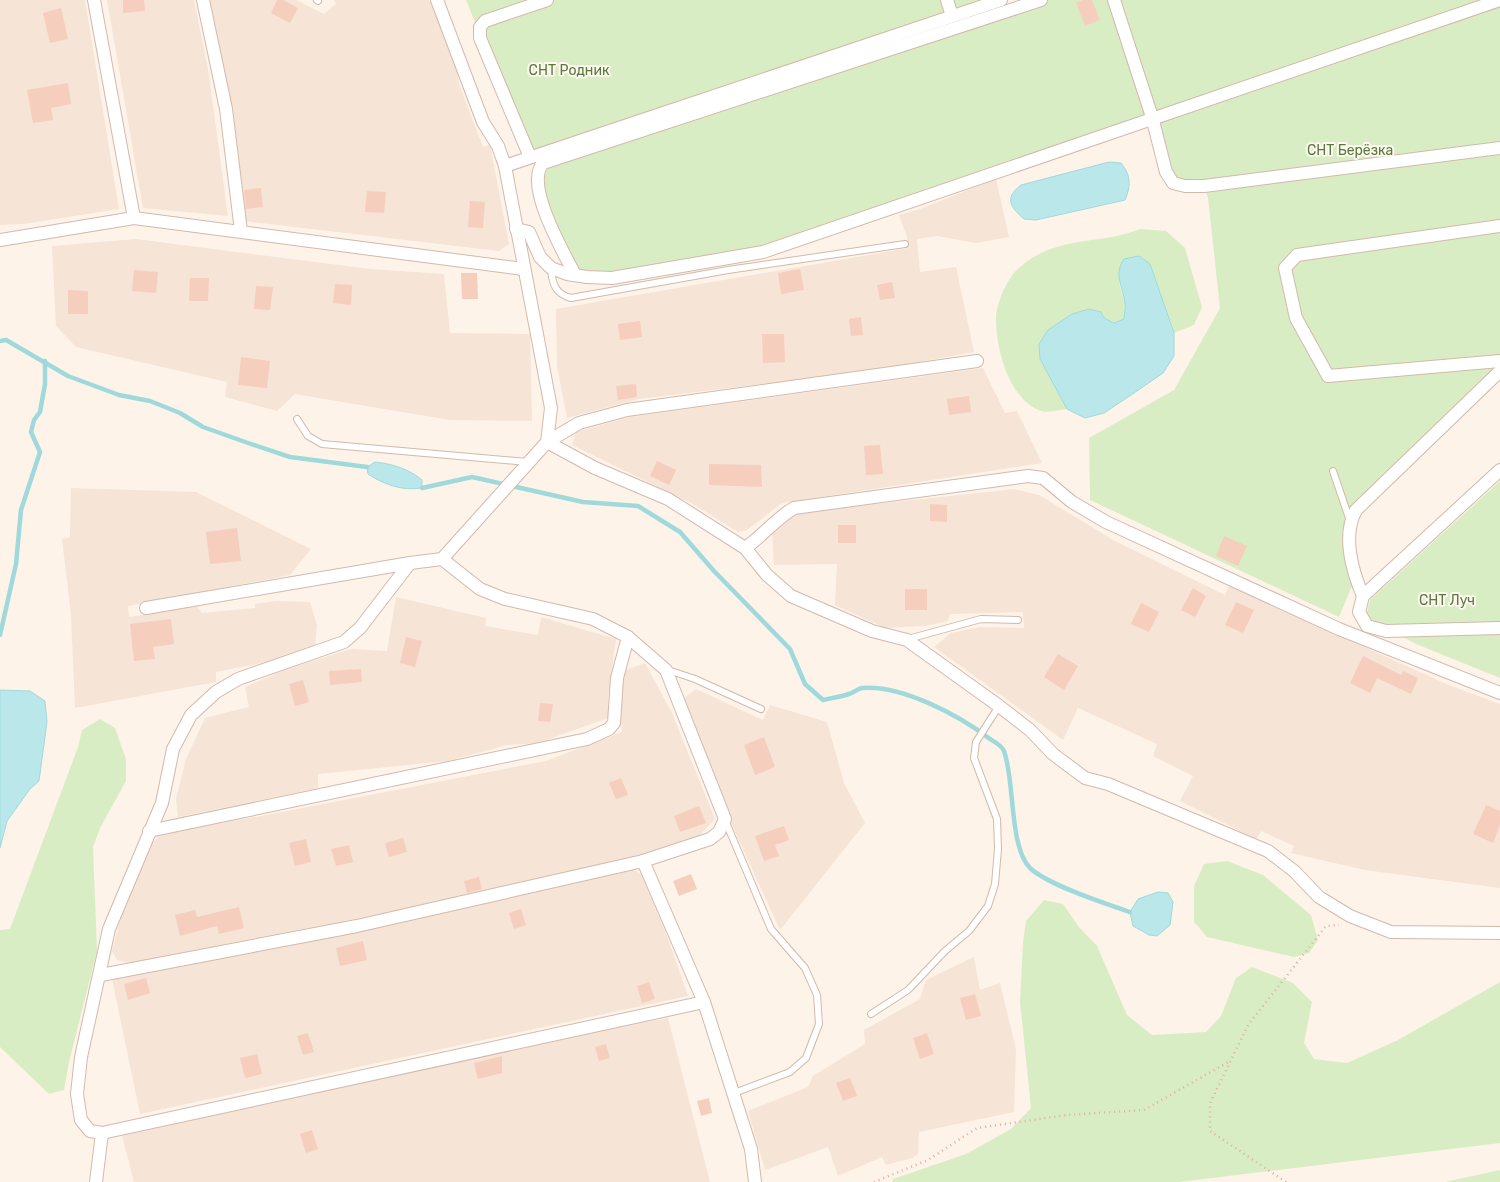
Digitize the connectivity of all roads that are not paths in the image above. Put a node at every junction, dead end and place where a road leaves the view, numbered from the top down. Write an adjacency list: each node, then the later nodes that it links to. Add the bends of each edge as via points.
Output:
1 (94, 0): 15 (street)
2 (203, 0): 18 (street, via 226,110)
3 (437, 0): 14 (street, via 484,122)
4 (547, 0): 13 (street, via 485,21 480,27 480,38)
5 (947, 0): 10 (street)
6 (1001, 0): 10 (street)
7 (1041, 0): 23 (street, via 543,164 537,170 537,180 546,215)
8 (1114, 0): 11 (street)
9 (1500, 0): 11 (street)
10 (952, 16): 13 (street)
11 (1152, 117): 12 (street, via 1166,172 1172,183 1184,186); 23 (street, via 763,252 612,278)
12 (1500, 148)
13 (530, 157): 14 (street)
14 (505, 166): 17 (street)
15 (134, 218): 18 (street); 19 (street)
16 (1500, 226): 25 (street, via 1297,255 1285,268 1296,318 1328,376)
17 (516, 229): 21 (street, via 529,232 540,257); 22 (street)
18 (241, 231): 22 (street)
19 (0, 240)
20 (905, 244): 21 (lane, via 728,270 571,298 562,296 553,286)
21 (550, 268): 23 (street)
22 (523, 269): 28 (street, via 551,408)
23 (575, 275)
24 (977, 361): 28 (street, via 627,410 579,423)
25 (1500, 361)
26 (1500, 371): 34 (street, via 1356,510)
27 (297, 419): 29 (lane, via 308,436 322,444)
28 (547, 442): 29 (street); 35 (street, via 595,468 668,499)
29 (528, 462): 36 (street)
30 (1500, 470): 33 (street)
31 (1333, 471): 34 (lane)
32 (1500, 483): 33 (street)
33 (1484, 484): 38 (street)
34 (1350, 521): 38 (street, via 1349,537)
35 (745, 548): 43 (street, via 767,575 791,596 872,631); 45 (street, via 780,516 794,508 985,481 1028,476 1043,478 1072,502 1106,522 1339,629)
36 (442, 559): 37 (street); 42 (street, via 480,589 505,599 592,619)
37 (410, 564): 39 (street); 49 (street, via 360,628 344,642 238,679 216,692 191,715 173,750 162,803)
38 (1362, 596): 41 (street, via 1359,612 1367,626 1386,631)
39 (146, 608)
40 (1018, 620): 43 (lane, via 981,619)
41 (1500, 628)
42 (628, 636): 44 (street); 49 (street, via 617,678 614,723 587,740)
43 (907, 640): 46 (street)
44 (666, 670): 47 (lane, via 695,679); 48 (street)
45 (1500, 694)
46 (999, 706): 51 (street, via 1085,778 1108,784 1268,851 1294,870 1319,897 1350,916 1390,932); 54 (lane, via 976,742 974,758 997,820 995,884 988,906 969,931 908,990)
47 (761, 709)
48 (725, 819): 50 (street, via 719,832 710,839); 55 (lane, via 771,929 805,968 817,995 820,1024 806,1058 790,1072)
49 (149, 831): 52 (street, via 110,929)
50 (643, 861): 52 (street, via 357,926); 53 (street)
51 (1500, 933)
52 (101, 975): 56 (street, via 81,1057 77,1094 82,1120 90,1131)
53 (704, 1002): 55 (street); 56 (street)
54 (871, 1014)
55 (734, 1093): 58 (street, via 751,1149)
56 (102, 1133): 57 (street)
57 (96, 1182)
58 (755, 1182)

